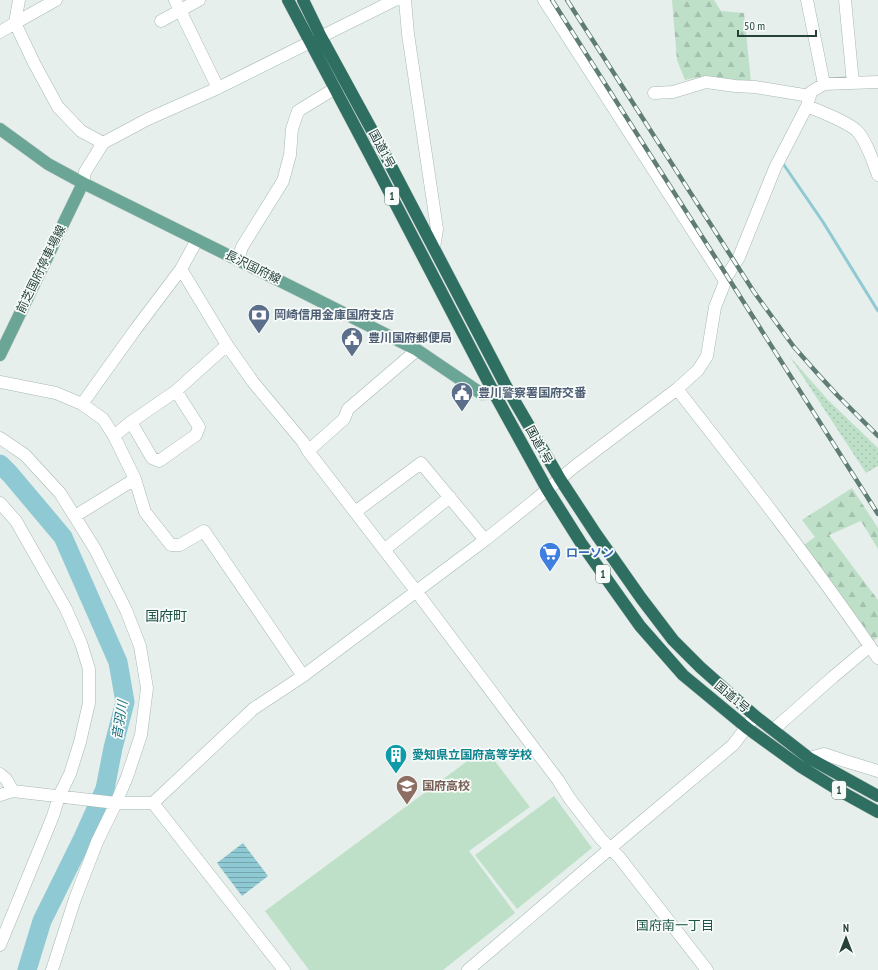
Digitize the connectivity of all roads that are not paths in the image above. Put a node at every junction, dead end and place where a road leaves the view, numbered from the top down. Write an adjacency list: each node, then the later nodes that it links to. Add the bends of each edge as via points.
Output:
1 (19, 0): 13 (street)
2 (56, 0): 13 (street)
3 (199, 0): 11 (street)
4 (288, 0): 16 (highway, 国道1号 / 1)
5 (303, 0): 15 (highway, 国道1号 / 1)
6 (395, 0): 15 (street)
7 (404, 0): 29 (street, via 437,229)
8 (544, 0): 32 (street)
9 (808, 0): 19 (street)
10 (845, 0): 18 (street)
11 (178, 5): 12 (street); 20 (street)
12 (161, 21)
13 (15, 23): 14 (street); 25 (street, via 58,107 81,131)
14 (0, 32)
15 (321, 37): 16 (street); 29 (highway, 国道1号 / 1)
16 (310, 42): 20 (street); 21 (highway, 国道1号 / 1)
17 (878, 82): 18 (street)
18 (853, 83): 19 (street)
19 (824, 84): 23 (street, via 810,92)
20 (218, 88): 25 (street)
21 (334, 89): 30 (street, via 298,111 292,129 290,155 283,181 242,247); 40 (highway, 国道1号 / 1)
22 (654, 93): 23 (street, via 673,92 706,82 755,87)
23 (808, 101): 26 (street, via 856,130 866,144); 32 (street, via 775,168 739,257)
24 (0, 129): 27 (main road, 長沢国府線, via 48,164)
25 (102, 143): 27 (street, via 85,172)
26 (878, 175)
27 (83, 183): 28 (main road, 長沢国府線); 35 (main road, 前芝国府停車場線)
28 (197, 240): 30 (main road, 長沢国府線); 31 (street)
29 (434, 248): 37 (highway, 国道1号 / 1)
30 (238, 260): 34 (main road, 長沢国府線)
31 (180, 269): 33 (street); 41 (street)
32 (725, 281): 38 (street, via 715,307 707,356 698,370)
33 (227, 345): 39 (street); 45 (street)
34 (417, 350): 40 (main road, 長沢国府線, via 482,394); 45 (street, via 348,409 344,419)
35 (0, 355)
36 (0, 382): 41 (street, via 56,393)
37 (507, 388): 40 (main road); 47 (highway, 国道1号 / 1)
38 (677, 389): 47 (street); 56 (street)
39 (176, 391): 42 (street); 42 (street, via 199,427 196,435 165,457 159,461 152,458)
40 (494, 393): 48 (highway, 国道1号 / 1)
41 (82, 404): 43 (street, via 102,419)
42 (131, 422): 43 (street)
43 (114, 436): 46 (street)
44 (0, 438): 52 (street, via 25,455 60,493)
45 (308, 451): 51 (street)
46 (135, 478): 52 (street); 58 (street, via 145,512 171,546 180,546 204,532)
47 (560, 479): 48 (street); 59 (highway, 国道1号 / 1, via 641,598 674,640 700,668)
48 (547, 489): 53 (street); 60 (highway, 国道1号 / 1, via 581,543 640,626 683,675)
49 (450, 498): 51 (street, via 421,463); 53 (street); 54 (street)
50 (0, 503): 68 (street, via 16,521 66,609 82,643 89,669 89,703 80,742)
51 (355, 512): 54 (street)
52 (75, 516): 69 (street, via 126,610 140,646 147,688 141,735 127,777)
53 (485, 540): 55 (street)
54 (384, 550): 55 (street)
55 (416, 591): 58 (street); 72 (street, via 570,799)
56 (870, 646): 57 (street); 61 (street)
57 (878, 658)
58 (303, 676): 70 (street, via 253,709)
59 (755, 716): 60 (street); 61 (highway, 国道1号 / 1)
60 (747, 728): 71 (highway, 国道1号 / 1, via 801,767); 72 (street, via 733,745)
61 (772, 730): 62 (highway, 国道1号 / 1)
62 (809, 758): 63 (street, via 824,754); 67 (highway, 国道1号 / 1)
63 (878, 771)
64 (0, 774): 65 (street)
65 (13, 791): 66 (street); 68 (street)
66 (0, 795)
67 (878, 796)
68 (61, 797): 69 (street); 73 (street)
69 (113, 803): 70 (street); 74 (street, via 75,899)
70 (153, 803): 75 (street)
71 (878, 812)
72 (611, 848): 76 (street); 77 (street)
73 (0, 945)
74 (52, 970)
75 (284, 970)
76 (468, 970)
77 (707, 970)

